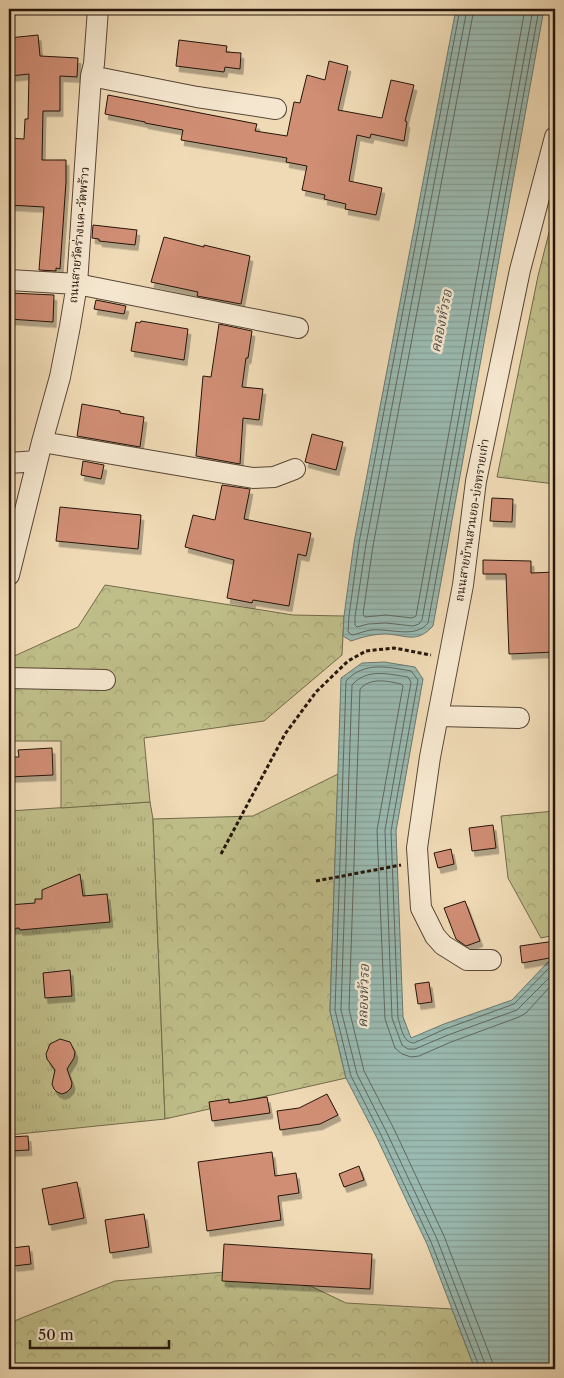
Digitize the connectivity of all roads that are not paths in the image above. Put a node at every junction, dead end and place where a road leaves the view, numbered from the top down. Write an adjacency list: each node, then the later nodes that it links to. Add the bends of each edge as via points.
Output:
1 (98, 9): 2 (street, ถนนสายวัดร่างแค-วัดพร้าว)
2 (91, 76): 3 (street); 6 (street, ถนนสายวัดร่างแค-วัดพร้าว)
3 (276, 109)
4 (555, 138): 15 (street, ถนนสายบ้านสวนยอ-บ่อทรายเก่า, via 520,270 476,481 463,585)
5 (9, 280): 6 (street)
6 (77, 284): 7 (street); 8 (street, ถนนสายวัดร่างแค-วัดพร้าว, via 60,377)
7 (298, 328)
8 (42, 442): 9 (street, ถนนสายวัดร่างแค-วัดพร้าว); 11 (street, via 253,478 274,477)
9 (37, 461): 10 (street); 12 (street, ถนนสายวัดร่างแค-วัดพร้าว)
10 (9, 463)
11 (295, 469)
12 (9, 575)
13 (9, 678): 14 (street)
14 (106, 680)
15 (438, 716): 16 (street); 17 (street, ถนนสายบ้านสวนยอ-บ่อทรายเก่า, via 412,856 421,908 443,946 467,960)
16 (519, 718)
17 (491, 960)

